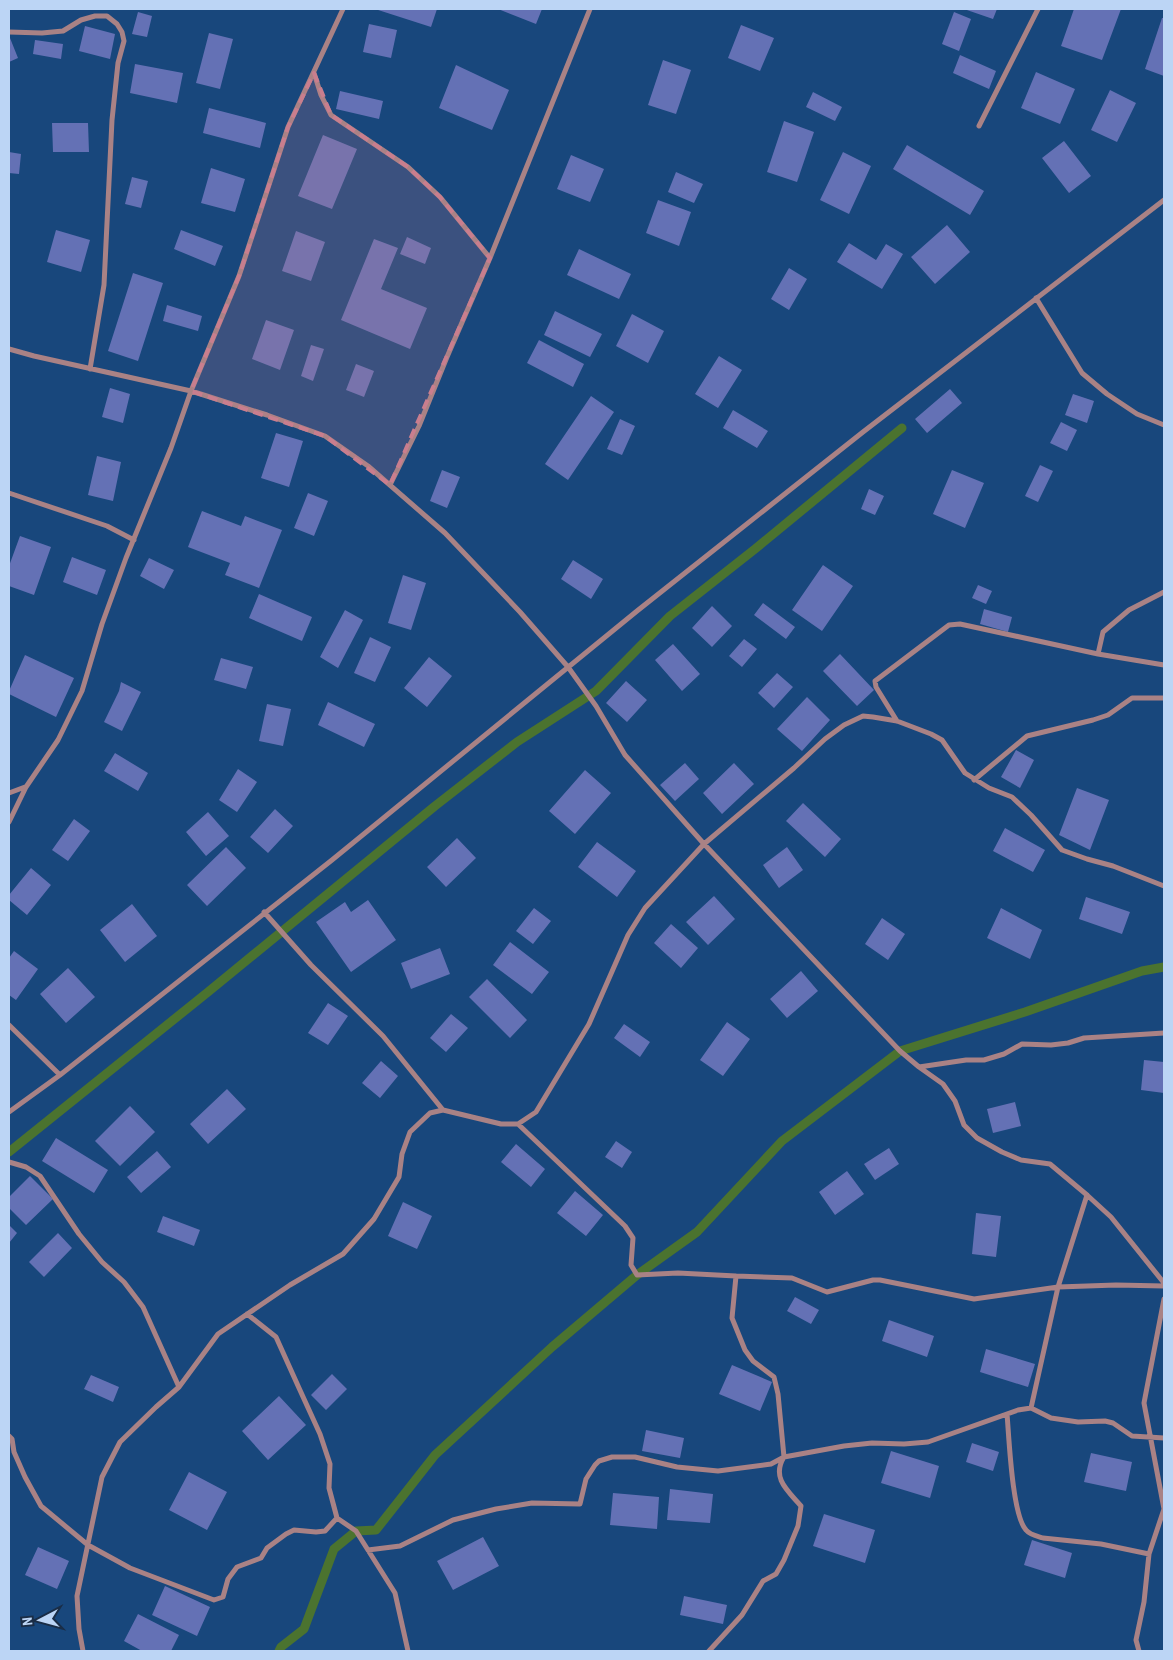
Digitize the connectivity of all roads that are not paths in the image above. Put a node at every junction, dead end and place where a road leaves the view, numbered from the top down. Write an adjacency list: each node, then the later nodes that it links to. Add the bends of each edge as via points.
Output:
1 (342, 9): 5 (street)
2 (590, 9): 8 (street)
3 (1038, 9): 6 (street)
4 (9, 32): 11 (street, via 63,31 81,20 107,16 122,32 124,41 112,120 104,285)
5 (314, 72): 8 (street, via 331,114 408,166 440,197); 12 (street, via 288,127 239,276)
6 (978, 126)
7 (1164, 200): 9 (street)
8 (490, 258): 14 (street, via 419,426)
9 (1036, 298): 13 (street, via 1082,373 1137,414); 20 (street)
10 (9, 349): 11 (street)
11 (90, 368): 12 (street)
12 (191, 391): 14 (street, via 325,436); 16 (street)
13 (1164, 425)
14 (390, 485): 20 (street, via 451,539)
15 (9, 494): 16 (street, via 107,526)
16 (134, 540): 24 (street, via 102,624 82,691 58,740)
17 (1164, 592): 18 (street, via 1129,610 1103,632)
18 (1098, 654): 19 (street); 22 (street, via 960,624 949,625 875,681)
19 (1164, 665)
20 (568, 667): 27 (street, via 625,755); 29 (street, via 339,855)
21 (1164, 698): 23 (street, via 1132,698 1108,715 1027,736)
22 (897, 722): 23 (street, via 942,740 965,773); 27 (street, via 863,716 844,725)
23 (974, 780): 28 (street, via 1012,797 1062,850)
24 (26, 787): 25 (street); 26 (street)
25 (9, 793)
26 (9, 822)
27 (704, 844): 32 (street, via 900,1051); 36 (street, via 645,908 628,935 590,1024 536,1112)
28 (1164, 886)
29 (264, 912): 33 (street); 34 (street, via 311,966 383,1036)
30 (9, 1025): 33 (street)
31 (1164, 1033): 32 (street, via 1084,1038 1068,1044 1022,1044 984,1060)
32 (919, 1067): 38 (street, via 943,1084 955,1100 964,1125 977,1138 1021,1160 1050,1164)
33 (60, 1075): 35 (street)
34 (443, 1110): 36 (street, via 501,1124); 43 (street, via 430,1113 410,1132 402,1154 399,1177 374,1219 343,1254)
35 (9, 1112)
36 (518, 1124): 39 (street, via 625,1226 633,1238 631,1265 637,1275)
37 (9, 1162): 44 (street, via 40,1176 79,1234 143,1307)
38 (1087, 1195): 40 (street, via 1111,1217); 41 (street)
39 (736, 1276): 41 (street, via 792,1278 827,1292 880,1280 974,1298); 50 (street, via 732,1318 745,1350 774,1377)
40 (1164, 1284): 41 (street)
41 (1058, 1287): 45 (street)
42 (1164, 1299): 48 (street, via 1144,1404)
43 (247, 1314): 44 (street, via 218,1334); 52 (street, via 276,1337 308,1406 330,1464 329,1488)
44 (179, 1387): 53 (street, via 120,1442 102,1477)
45 (1031, 1408): 46 (street); 48 (street, via 1051,1418 1105,1421 1114,1423 1132,1436)
46 (1007, 1414): 50 (street, via 928,1442 872,1443); 55 (street, via 1016,1506 1025,1529 1043,1538 1101,1544)
47 (9, 1436): 53 (street, via 41,1506)
48 (1151, 1437): 49 (street); 51 (street)
49 (1164, 1438)
50 (784, 1456): 54 (street, via 771,1464 718,1471 612,1457 595,1465 586,1479 580,1504 532,1503 496,1509 453,1520 400,1546); 58 (street, via 780,1464 781,1481 787,1493 801,1506 798,1526 776,1574 763,1581 742,1615)
51 (1164, 1509): 55 (street)
52 (337, 1518): 53 (street, via 325,1531 294,1530 286,1534 267,1548 261,1558 237,1567 228,1579 223,1597 214,1600 130,1568); 54 (street, via 356,1531)
53 (88, 1546): 56 (street, via 77,1596)
54 (368, 1550): 57 (street, via 395,1593)
55 (1149, 1554): 59 (street, via 1136,1640)
56 (83, 1651)
57 (408, 1651)
58 (709, 1651)
59 (1139, 1651)

